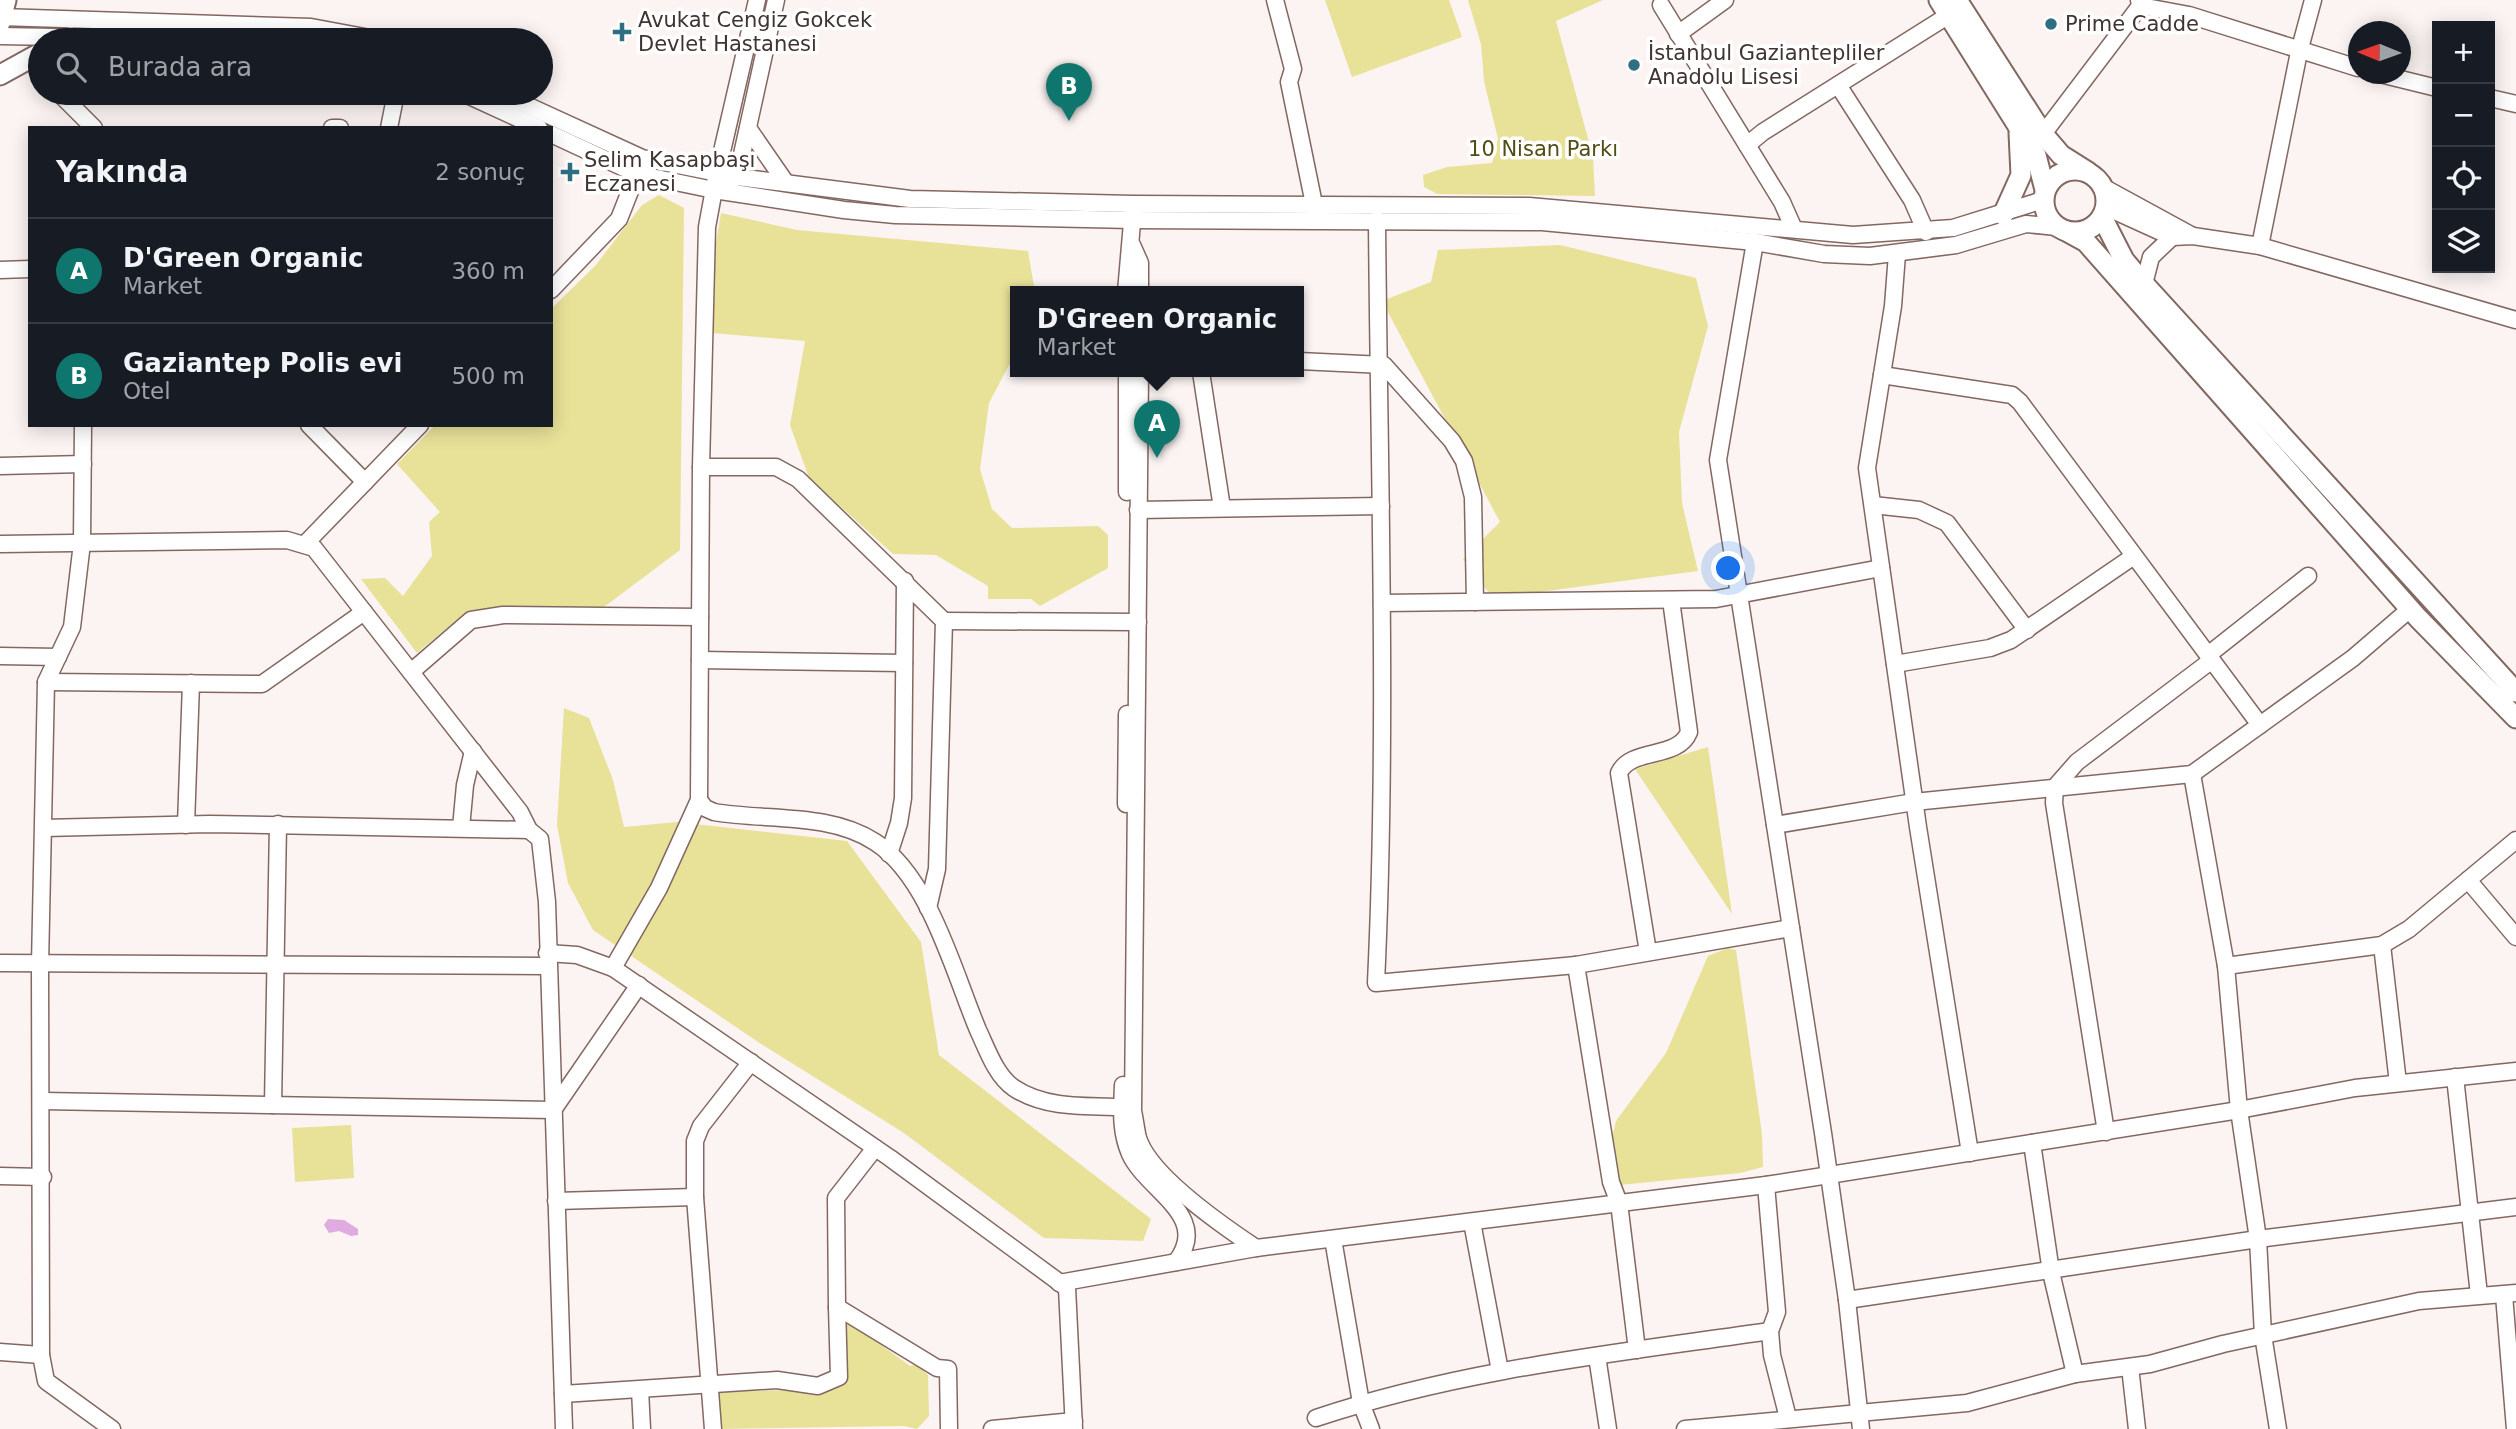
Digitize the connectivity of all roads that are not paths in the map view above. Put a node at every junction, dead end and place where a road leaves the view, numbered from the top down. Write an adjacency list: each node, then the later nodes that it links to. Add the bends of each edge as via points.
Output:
1 (757, 0): 36 (street)
2 (776, 0): 29 (street)
3 (1275, 0): 45 (street, via 1293,69 1289,82)
4 (1724, 0): 12 (street)
5 (2313, 0): 13 (street)
6 (2140, 3): 13 (street); 31 (street)
7 (1661, 5): 12 (street)
8 (1949, 5): 18 (street); 30 (main road); 31 (main road)
9 (2, 19): 10 (street); 11 (street)
10 (32, 28)
11 (316, 28)
12 (1678, 34): 33 (street)
13 (2299, 52): 15 (street); 55 (street)
14 (28, 60): 16 (main road)
15 (2348, 65)
16 (0, 75)
17 (2411, 82): 19 (street)
18 (1838, 85): 33 (street); 50 (street, via 1912,200)
19 (2432, 87)
20 (2495, 99): 21 (street)
21 (2516, 104)
22 (71, 105): 26 (street)
23 (394, 105): 27 (street)
24 (489, 105): 28 (street)
25 (526, 105): 34 (street)
26 (92, 126)
27 (389, 126)
28 (534, 126)
29 (748, 128): 38 (street); 39 (street)
30 (2020, 128): 42 (main road, via 2036,155); 46 (main road, via 2021,175)
31 (2043, 134): 35 (main road, via 2062,155)
32 (553, 135): 37 (street)
33 (1747, 145): 48 (street)
34 (642, 158): 36 (street); 37 (street)
35 (2088, 172): 40 (main road); 42 (main road, via 2068,170 2050,181)
36 (717, 173): 38 (street); 41 (street)
37 (637, 174): 41 (street); 62 (street, via 619,219)
38 (737, 177): 39 (street); 41 (street)
39 (786, 183): 43 (street, via 910,199)
40 (2103, 187): 44 (main road); 51 (street)
41 (714, 190): 43 (street, via 895,215); 75 (street, via 708,227)
42 (2044, 195): 46 (street); 49 (main road, via 2049,220)
43 (1133, 212): 45 (street); 54 (street)
44 (2104, 212): 49 (main road, via 2087,230); 52 (street); 59 (main road, via 2124,260)
45 (1316, 213): 47 (street); 48 (street, via 1557,207)
46 (2003, 215): 50 (street)
47 (1377, 220): 53 (street, via 1555,223); 65 (street)
48 (1794, 229): 50 (street, via 1853,235)
49 (2062, 229): 56 (street, via 2026,225 1956,245); 92 (main road, via 2086,242)
50 (1926, 232)
51 (2193, 236): 52 (street); 55 (street)
52 (2172, 237): 59 (street, via 2151,257)
53 (1755, 242): 56 (street, via 1824,254); 88 (street, via 1718,460)
54 (1132, 245): 60 (street); 61 (street, via 1140,263)
55 (2260, 246): 63 (street)
56 (1897, 254): 66 (street)
57 (28, 269): 58 (street)
58 (0, 270)
59 (2144, 284): 107 (main road)
60 (1126, 286)
61 (1140, 286)
62 (553, 288)
63 (2516, 320)
64 (1304, 361): 65 (street)
65 (1378, 363): 78 (street); 90 (street, via 1391,370 1464,461 1473,497)
66 (1882, 375): 77 (street, via 1867,468); 84 (street, via 2012,396)
67 (1127, 377): 96 (street)
68 (1140, 377): 80 (street)
69 (1202, 377): 79 (street)
70 (83, 427): 73 (street)
71 (311, 427): 76 (street)
72 (418, 427): 76 (street)
73 (83, 464): 74 (street); 81 (street)
74 (0, 466)
75 (701, 467): 87 (street, via 776,467 798,479); 94 (street)
76 (365, 482): 83 (street)
77 (1873, 505): 85 (street); 97 (street, via 1928,512 1947,523)
78 (1381, 506): 79 (street); 91 (street)
79 (1222, 508): 80 (street)
80 (1138, 510): 96 (street)
81 (82, 542): 82 (street); 83 (street, via 287,540); 99 (street, via 72,627)
82 (0, 544)
83 (305, 544): 93 (street, via 314,548)
84 (2134, 556): 97 (street); 100 (street)
85 (1881, 568): 88 (street); 103 (street)
86 (2308, 576): 100 (street)
87 (905, 582): 95 (street); 102 (street)
88 (1739, 593): 89 (street, via 1716,599); 117 (street)
89 (1671, 600): 90 (street); 128 (street, via 1689,732 1679,745 1627,763 1619,773)
90 (1475, 602): 91 (street)
91 (1381, 603): 133 (street, via 1376,983)
92 (2410, 609): 108 (main road); 109 (street, via 2353,658)
93 (364, 611): 104 (street); 106 (street, via 270,681)
94 (700, 617): 101 (street); 104 (street, via 503,615 471,620)
95 (944, 621): 96 (street); 124 (street, via 937,869)
96 (1133, 622): 143 (street); 162 (street, via 1133,1111 1139,1140 1154,1165 1212,1218)
97 (2027, 630): 103 (street, via 1990,648)
98 (0, 656): 99 (street)
99 (58, 657): 105 (street)
100 (2210, 657): 109 (street); 112 (street, via 2077,762)
101 (700, 660): 102 (street); 113 (street)
102 (904, 663): 122 (street, via 903,798)
103 (1895, 664): 114 (street)
104 (411, 672): 110 (street)
105 (46, 682): 106 (street); 118 (street)
106 (191, 683): 116 (street)
107 (2516, 692)
108 (2516, 718)
109 (2260, 725): 111 (street)
110 (473, 751): 119 (street); 120 (street)
111 (2192, 774): 112 (street); 134 (street)
112 (2055, 787): 114 (street); 146 (street)
113 (699, 800): 122 (street, via 715,812 840,826 876,842); 135 (street, via 659,888)
114 (1914, 802): 117 (street); 149 (street)
115 (278, 824): 116 (street); 119 (street); 132 (street)
116 (186, 825): 118 (street)
117 (1775, 825): 125 (street)
118 (44, 828): 131 (street)
119 (461, 828): 120 (street)
120 (529, 830): 129 (street, via 540,839)
121 (2516, 840): 123 (street)
122 (889, 854): 124 (street, via 905,869)
123 (2468, 880): 126 (street); 127 (street, via 2409,929)
124 (928, 908): 143 (street, via 992,1061 1012,1087 1039,1101)
125 (1791, 928): 128 (street); 150 (street)
126 (2516, 937)
127 (2382, 945): 134 (street); 140 (street)
128 (1648, 952): 133 (street)
129 (547, 960): 132 (street); 135 (street, via 577,955); 144 (street)
130 (0, 963): 131 (street)
131 (40, 964): 132 (street); 141 (street)
132 (276, 965): 142 (street)
133 (1576, 965): 156 (street, via 1611,1182)
134 (2226, 966): 145 (street)
135 (613, 968): 136 (street)
136 (639, 985): 137 (street); 144 (street)
137 (751, 1062): 148 (street); 154 (street, via 701,1126 695,1141)
138 (2516, 1071): 139 (street)
139 (2455, 1077): 140 (street); 158 (street)
140 (2398, 1083): 145 (street)
141 (42, 1101): 142 (street); 152 (street)
142 (273, 1105): 144 (street)
143 (1122, 1107): 163 (street, via 1121,1128 1131,1157 1180,1211 1188,1237)
144 (553, 1110): 155 (street)
145 (2239, 1110): 146 (street); 160 (street)
146 (2106, 1132): 147 (street)
147 (2032, 1143): 149 (street); 164 (street)
148 (875, 1148): 165 (street); 169 (street, via 836,1199)
149 (1970, 1153): 150 (street)
150 (1829, 1174): 153 (street); 168 (street)
151 (0, 1176): 152 (street)
152 (43, 1177): 174 (street)
153 (1766, 1185): 156 (street); 170 (street, via 1777,1312)
154 (695, 1197): 155 (street); 179 (street)
155 (556, 1201): 181 (street)
156 (1619, 1203): 159 (street); 172 (street)
157 (2516, 1208): 158 (street)
158 (2471, 1213): 160 (street); 167 (street)
159 (1472, 1222): 161 (street); 177 (street)
160 (2258, 1238): 164 (street); 171 (street)
161 (1333, 1239): 162 (street); 182 (street)
162 (1256, 1248): 163 (street)
163 (1176, 1262): 165 (street)
164 (2051, 1272): 168 (street); 178 (street)
165 (1059, 1283): 186 (street, via 1067,1288)
166 (2510, 1294): 167 (street); 199 (street)
167 (2479, 1295): 171 (street, via 2419,1301)
168 (1847, 1300): 183 (street)
169 (837, 1307): 179 (street, via 839,1377 818,1386 777,1380); 191 (street, via 937,1368 948,1369)
170 (1770, 1331): 172 (street); 185 (street)
171 (2263, 1335): 176 (street); 198 (street)
172 (1637, 1350): 175 (street)
173 (0, 1352): 174 (street)
174 (41, 1355): 187 (street, via 46,1381)
175 (1597, 1356): 177 (street); 194 (street)
176 (2130, 1367): 178 (street); 197 (street)
177 (1500, 1371): 182 (street)
178 (2075, 1374): 183 (street, via 1967,1403)
179 (709, 1383): 180 (street); 190 (street)
180 (640, 1390): 181 (street); 189 (street)
181 (563, 1394): 188 (street)
182 (1361, 1403): 184 (street); 193 (street)
183 (1858, 1412): 185 (street); 196 (street)
184 (1316, 1418)
185 (1788, 1418): 195 (street)
186 (1074, 1425): 192 (street)
187 (112, 1429)
188 (564, 1429)
189 (642, 1429)
190 (713, 1429)
191 (949, 1429)
192 (992, 1429)
193 (1371, 1429)
194 (1608, 1429)
195 (1685, 1429)
196 (1861, 1429)
197 (2137, 1429)
198 (2278, 1429)
199 (2515, 1429)

